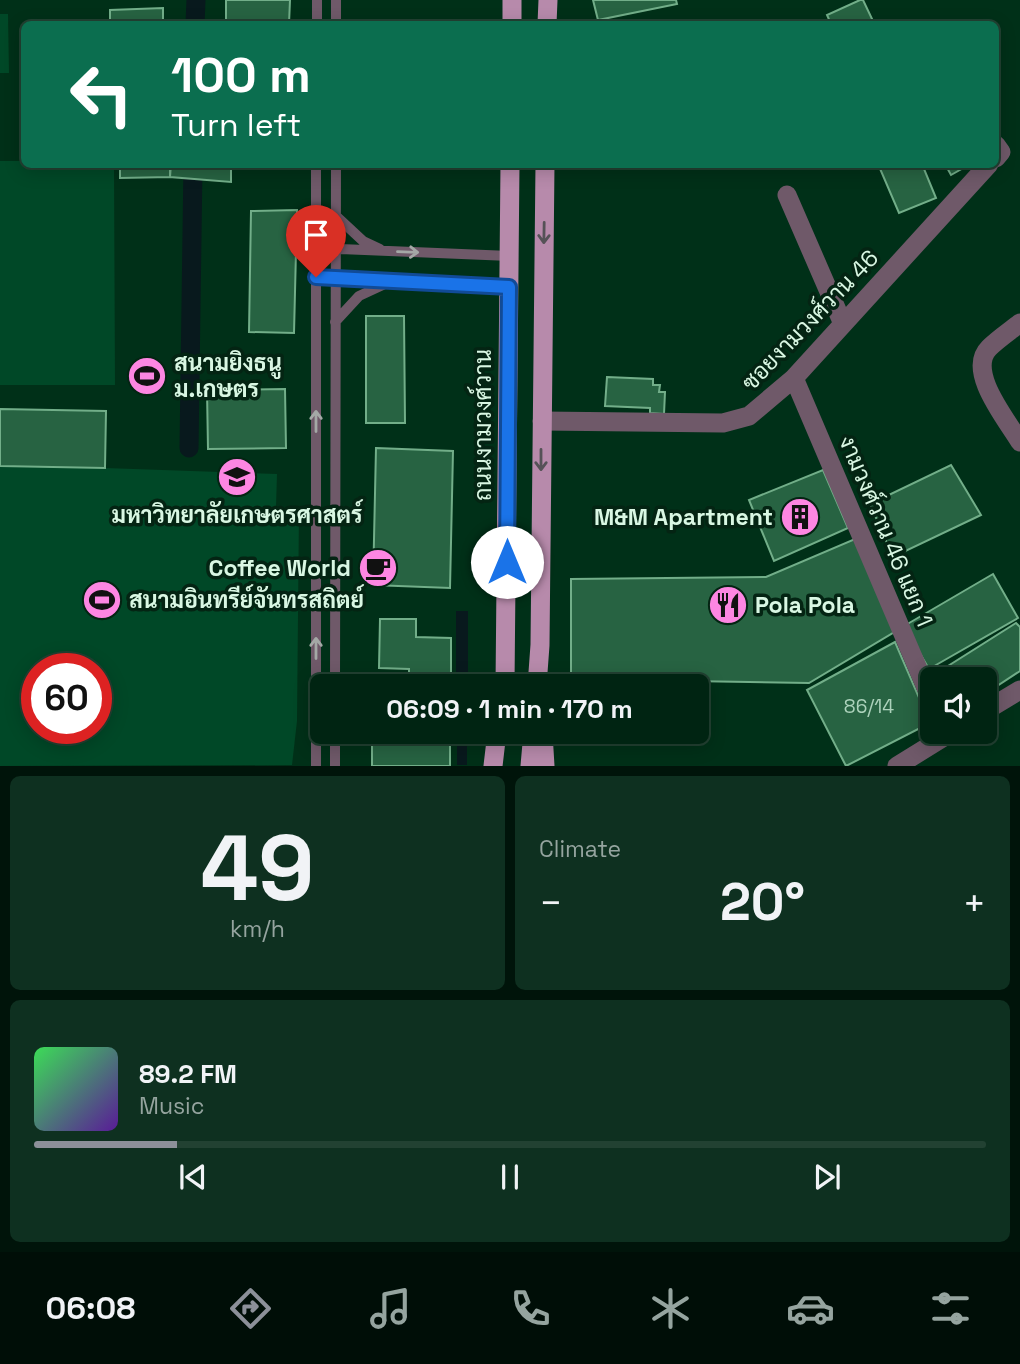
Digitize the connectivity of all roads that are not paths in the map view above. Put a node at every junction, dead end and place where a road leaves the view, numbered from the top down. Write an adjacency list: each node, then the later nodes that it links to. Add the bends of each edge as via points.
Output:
1 (317, 0): 5 (lane)
2 (336, 0): 6 (lane)
3 (512, 0): 7 (main road)
4 (548, 0): 8 (main road)
5 (317, 21)
6 (336, 21)
7 (512, 21)
8 (547, 21)
9 (316, 168): 16 (lane)
10 (336, 168): 15 (lane)
11 (510, 168): 19 (main road, ถนนงามวงศ์วาน)
12 (545, 168): 28 (main road, one-way to 28)
13 (985, 168): 26 (street, ซอยงามวงศ์วาน 46)
14 (787, 195): 26 (street)
15 (335, 215): 17 (lane); 18 (lane, via 363,241)
16 (316, 248): 17 (lane); 20 (lane)
17 (336, 249): 18 (lane); 21 (lane)
18 (385, 251): 19 (lane, one-way to 19)
19 (510, 256): 23 (main road, ถนนงามวงศ์วาน)
20 (316, 277): 21 (lane); 42 (lane, one-way to 20)
21 (335, 278): 22 (lane); 24 (lane)
22 (393, 281): 23 (lane); 24 (lane, via 359,296)
23 (509, 287): 31 (main road, ถนนงามวงศ์วาน)
24 (335, 322): 30 (lane)
25 (1020, 323): 29 (street, via 982,359 984,382)
26 (843, 324): 27 (street, ซอยงามวงศ์วาน 46)
27 (794, 378): 28 (street, ซอยงามวงศ์วาน 46, via 761,408 736,421); 33 (street, งามวงศ์วาน 46 แยก 1)
28 (542, 421): 32 (main road, one-way to 32)
29 (1020, 442)
30 (335, 674)
31 (505, 674)
32 (539, 674)
33 (920, 674)
34 (1020, 690): 35 (street)
35 (997, 704)
36 (335, 744): 43 (lane)
37 (495, 744): 44 (main road)
38 (505, 744): 45 (main road)
39 (532, 744): 46 (main road)
40 (544, 744): 47 (main road)
41 (932, 744): 48 (street)
42 (316, 765)
43 (335, 765)
44 (493, 765)
45 (505, 765)
46 (530, 765)
47 (545, 765)
48 (897, 765)

